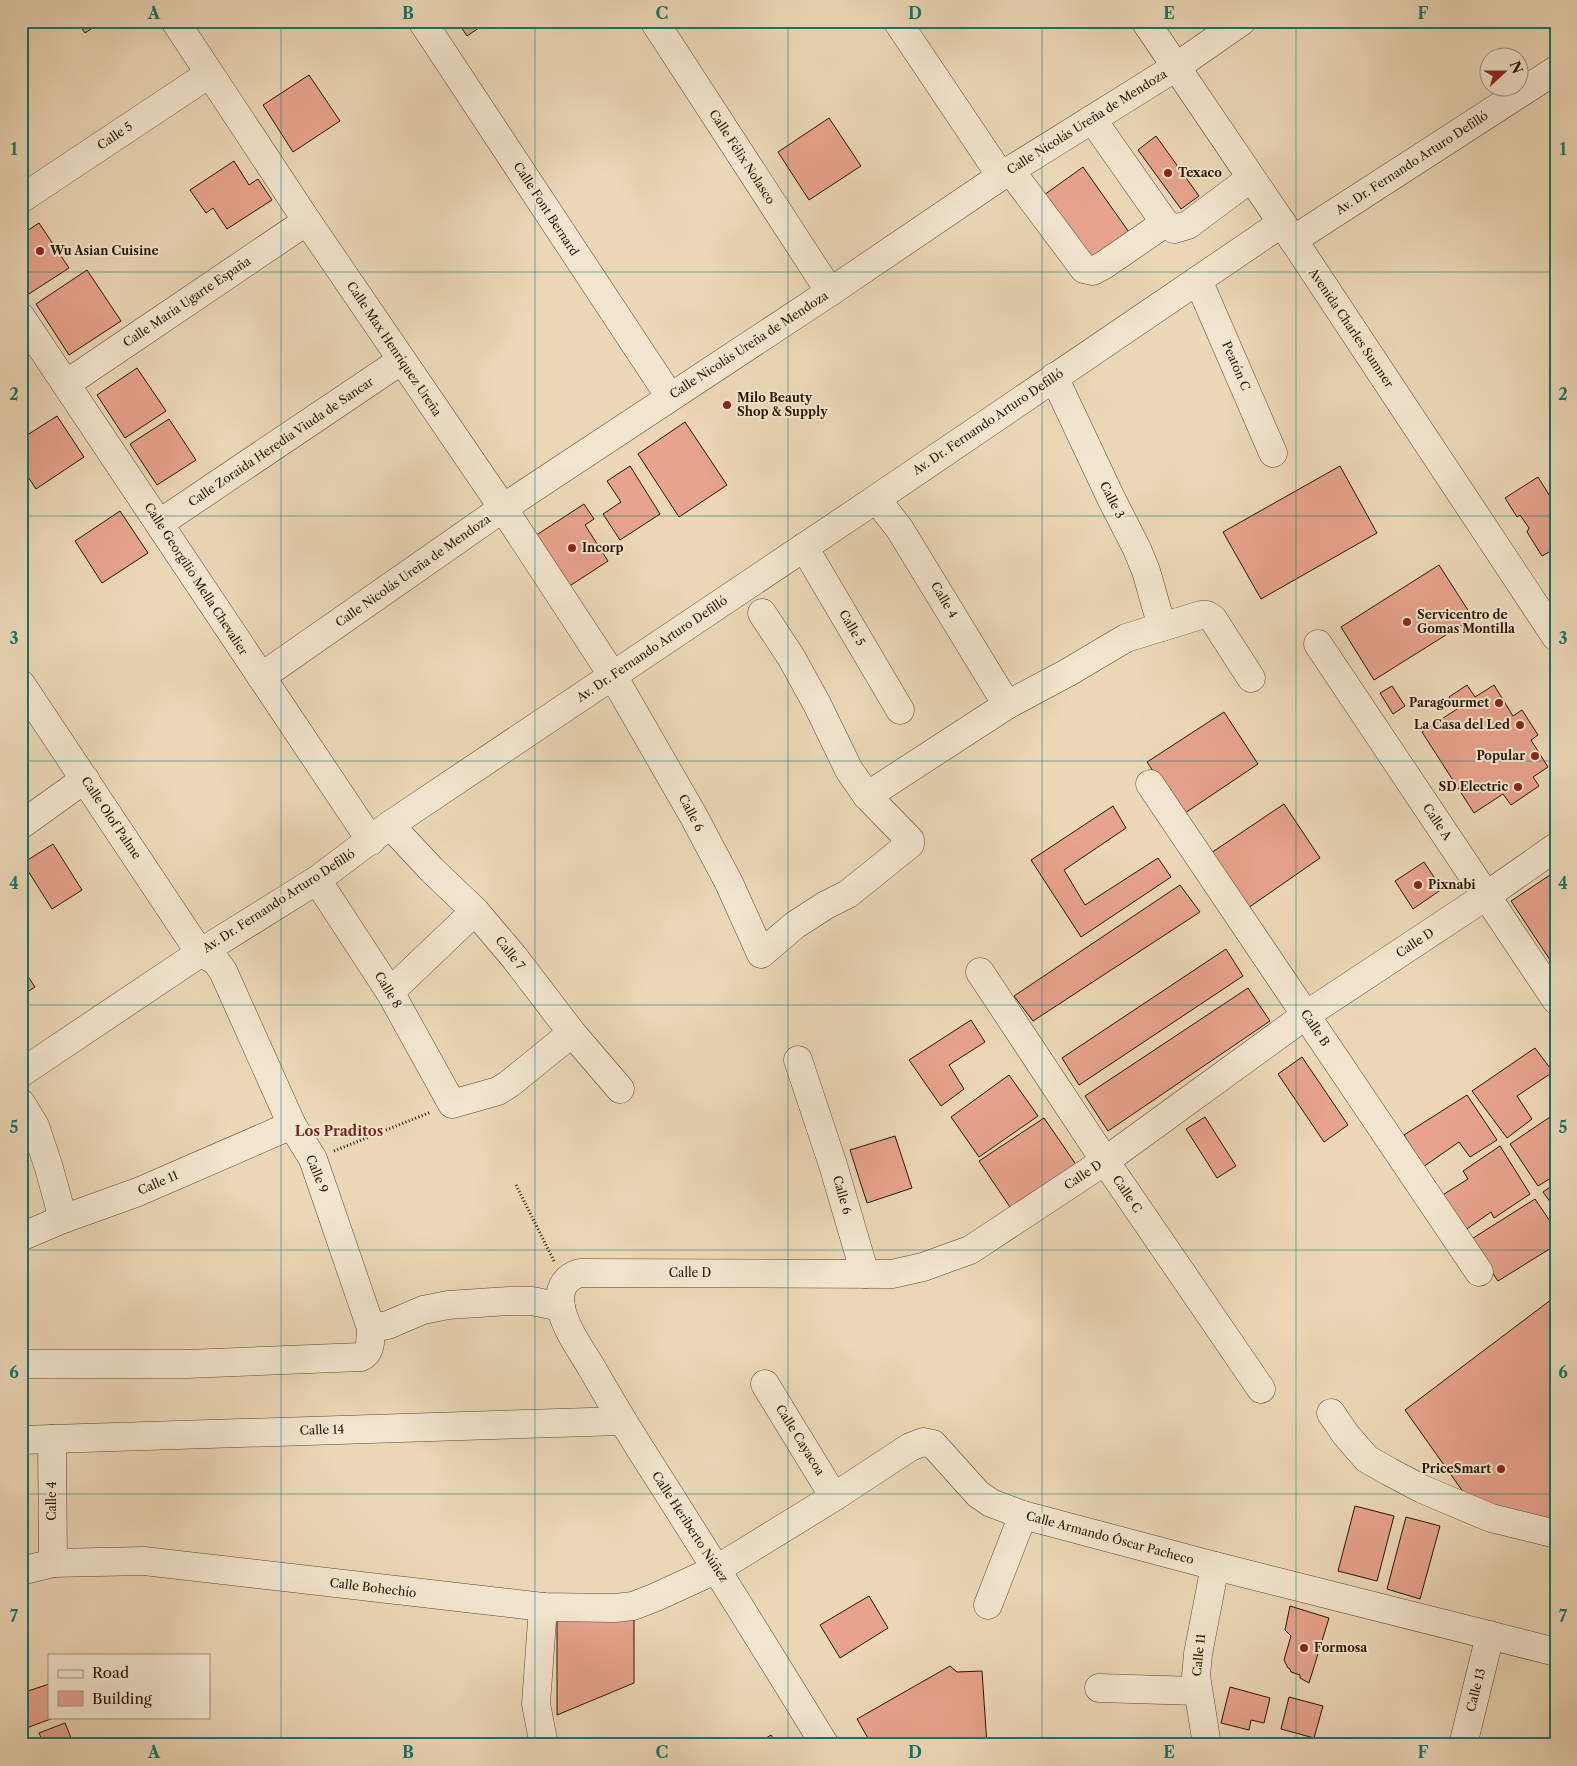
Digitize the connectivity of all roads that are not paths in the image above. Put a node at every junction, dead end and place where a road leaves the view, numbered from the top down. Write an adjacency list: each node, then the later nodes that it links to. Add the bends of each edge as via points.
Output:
1 (175, 21): 9 (street, Calle Max Henríquez Ureña)
2 (422, 21): 23 (street, Calle Font Bernard)
3 (654, 21): 18 (street, Calle Félix Nolasco)
4 (898, 21): 11 (street)
5 (1146, 21): 7 (street, Avenida Charles Sumner)
6 (1242, 21): 7 (street, Calle Nicolás Ureña de Mendoza)
7 (1176, 67): 10 (street, Calle Nicolás Ureña de Mendoza); 12 (street, Avenida Charles Sumner)
8 (1556, 70): 16 (street, Av. Dr. Fernando Arturo Defilló)
9 (209, 74): 13 (street, Calle 5); 14 (street, Calle Max Henríquez Ureña)
10 (1092, 119): 11 (street, Calle Nicolás Ureña de Mendoza); 15 (street)
11 (1006, 173): 15 (street, via 1084,269 1093,271 1104,265); 18 (street, Calle Nicolás Ureña de Mendoza)
12 (1251, 178): 15 (street, via 1188,225 1174,229); 16 (street, Avenida Charles Sumner)
13 (21, 199)
14 (307, 221): 20 (street, Calle Max Henríquez Ureña); 22 (street, Calle María Ugarte España)
15 (1165, 223)
16 (1287, 231): 17 (street, Av. Dr. Fernando Arturo Defilló); 29 (street, Avenida Charles Sumner)
17 (1198, 280): 21 (street, Av. Dr. Fernando Arturo Defilló); 24 (street, Peatón C)
18 (830, 292): 23 (street, Calle Nicolás Ureña de Mendoza)
19 (21, 317): 22 (street, Calle Georgilio Mella Chevalier)
20 (402, 360): 26 (street, Calle Max Henríquez Ureña); 27 (street, Calle Zoraida Heredia Viuda de Sancar)
21 (1054, 376): 25 (street, Av. Dr. Fernando Arturo Defilló); 31 (street, Calle 3, via 1137,549)
22 (66, 384): 27 (street, Calle Georgilio Mella Chevalier)
23 (670, 397): 26 (street, Calle Nicolás Ureña de Mendoza)
24 (1273, 453)
25 (876, 499): 28 (street, Av. Dr. Fernando Arturo Defilló); 38 (street, Calle 4, via 899,528)
26 (503, 508): 34 (street, Calle Max Henríquez Ureña); 35 (street, Calle Nicolás Ureña de Mendoza)
27 (160, 524): 35 (street, Calle Georgilio Mella Chevalier)
28 (804, 547): 34 (street, Av. Dr. Fernando Arturo Defilló); 39 (street, Calle 5)
29 (1547, 606): 32 (street, Avenida Charles Sumner)
30 (762, 613): 42 (street, via 791,657 849,770)
31 (1162, 627): 36 (street, via 1208,615); 38 (street, via 1126,638)
32 (1556, 637)
33 (1318, 644): 47 (street, Calle A)
34 (613, 676): 42 (street, Calle 6, via 693,815 761,954 795,926 848,894 910,844 910,840); 44 (street, Av. Dr. Fernando Arturo Defilló)
35 (261, 677): 44 (street, Calle Georgilio Mella Chevalier)
36 (1251, 678)
37 (21, 684): 40 (street, Calle Olof Palme)
38 (1007, 705): 42 (street)
39 (900, 710)
40 (85, 779): 43 (street); 49 (street, Calle Olof Palme)
41 (1150, 784): 53 (street, Calle B)
42 (866, 796)
43 (21, 825)
44 (381, 833): 46 (street, Av. Dr. Fernando Arturo Defilló); 48 (street, Calle 7, via 432,870)
45 (1556, 848): 47 (street, Calle D)
46 (317, 880): 49 (street, Av. Dr. Fernando Arturo Defilló); 51 (street, Calle 8)
47 (1486, 896): 52 (street, Calle A); 53 (street, Calle D)
48 (474, 911): 51 (street); 54 (street, Calle 7, via 514,956)
49 (200, 952): 56 (street, Av. Dr. Fernando Arturo Defilló); 59 (street, Calle 9, via 215,960 223,971)
50 (980, 972): 60 (street, Calle C)
51 (390, 992): 54 (street, Calle 8, via 452,1104 498,1091)
52 (1556, 1000)
53 (1306, 1014): 60 (street, Calle D); 63 (street, Calle B)
54 (572, 1033): 57 (street, Calle 7)
55 (798, 1060): 64 (street, Calle 6)
56 (21, 1073)
57 (620, 1089)
58 (21, 1102): 61 (street, via 35,1126)
59 (292, 1125): 61 (street, Calle 11, via 138,1192); 66 (street, Calle 9, via 313,1159)
60 (1105, 1161): 64 (street, Calle D, via 970,1250 892,1274); 69 (street, Calle C)
61 (63, 1219): 62 (street, Calle 11)
62 (21, 1237)
63 (1479, 1272)
64 (865, 1274): 65 (street, Calle D, via 580,1273 573,1275)
65 (563, 1294): 66 (street, via 532,1301 448,1305); 71 (street, Calle Heriberto Núñez, via 569,1330)
66 (371, 1328): 67 (street, via 369,1350 361,1357 187,1364)
67 (21, 1364)
68 (765, 1384): 74 (street, Calle Cayacoa)
69 (1261, 1389)
70 (1331, 1412): 76 (street, via 1346,1436 1367,1459 1390,1472 1491,1518)
71 (622, 1421): 72 (street, Calle 14); 79 (street, Calle Heriberto Núñez)
72 (52, 1439): 73 (street, Calle 14); 77 (street, Calle 4)
73 (21, 1440)
74 (834, 1497): 75 (street, Calle Armando Óscar Pacheco, via 910,1447 928,1442 978,1494 991,1503); 79 (street, Calle Armando Óscar Pacheco)
75 (1023, 1515): 78 (street, Calle Armando Óscar Pacheco); 81 (street)
76 (1556, 1534)
77 (53, 1563): 80 (street, Calle Bohechío); 82 (street, Calle Bohechío, via 144,1561)
78 (1214, 1566): 83 (street, Calle Armando Óscar Pacheco); 86 (street, Calle 11, via 1198,1654)
79 (717, 1569): 82 (street, Calle Bohechío, via 633,1606); 88 (street, Calle Heriberto Núñez)
80 (21, 1570)
81 (988, 1605)
82 (542, 1607): 87 (street, via 536,1704)
83 (1490, 1635): 84 (street, Calle Armando Óscar Pacheco); 90 (street, Calle 13)
84 (1556, 1652)
85 (1099, 1688): 86 (street)
86 (1197, 1691): 89 (street, Calle 11)
87 (544, 1745)
88 (825, 1745)
89 (1208, 1745)
90 (1463, 1745)

